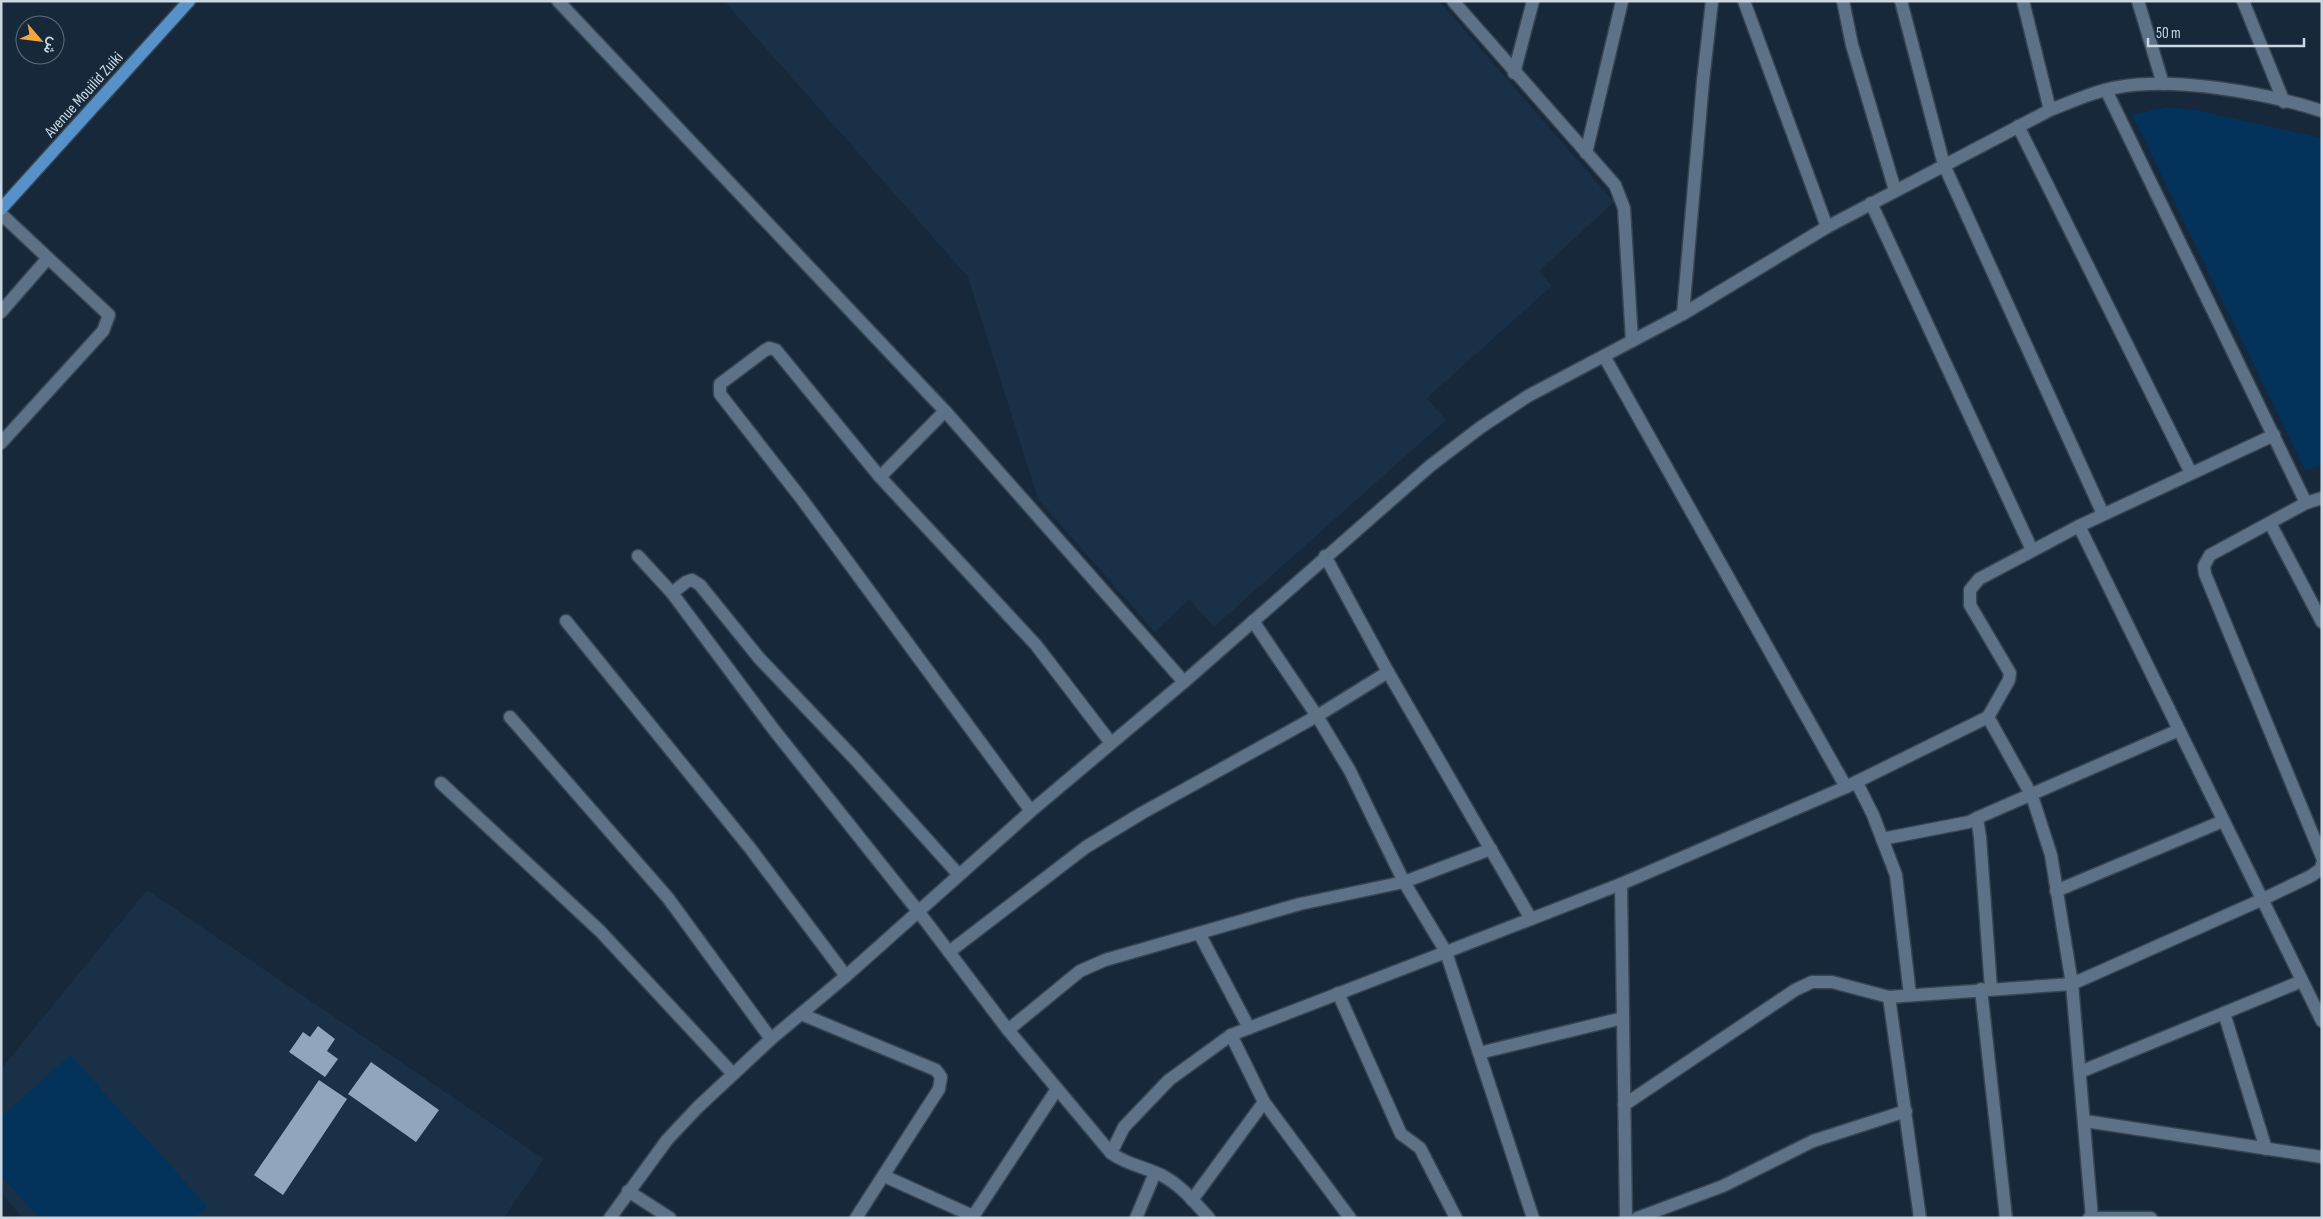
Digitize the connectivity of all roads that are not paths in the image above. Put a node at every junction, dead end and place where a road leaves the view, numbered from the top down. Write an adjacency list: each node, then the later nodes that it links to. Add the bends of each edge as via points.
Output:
1 (190, 1): 24 (main road, Avenue Mouilid Zuiki)
2 (558, 1): 32 (street)
3 (1453, 1): 13 (street)
4 (1533, 1): 13 (street)
5 (1622, 1): 20 (street)
6 (1712, 1): 29 (street, via 1702,81)
7 (1744, 1): 26 (street)
8 (1843, 1): 22 (street)
9 (1902, 1): 21 (street)
10 (2023, 1): 17 (street)
11 (2138, 1): 14 (street)
12 (2243, 1): 16 (street)
13 (1514, 72): 20 (street)
14 (2163, 84): 15 (street); 16 (street, via 2211,87)
15 (2106, 90): 17 (street); 33 (street)
16 (2284, 102): 18 (street)
17 (2050, 110): 19 (street)
18 (2322, 112)
19 (2018, 126): 21 (street); 35 (street)
20 (1586, 153): 30 (street, via 1615,185 1624,208)
21 (1944, 165): 22 (street); 39 (street)
22 (1895, 190): 23 (street)
23 (1871, 203): 26 (street); 42 (street)
24 (1, 209)
25 (1, 214): 27 (street)
26 (1827, 226): 29 (street)
27 (48, 258): 28 (street); 34 (street, via 109,315 108,321)
28 (1, 312)
29 (1683, 314): 30 (street)
30 (1632, 341): 31 (street)
31 (1604, 356): 44 (street, via 1528,396 1481,427); 57 (street)
32 (945, 411): 36 (street); 50 (street)
33 (2274, 435): 35 (street); 38 (street)
34 (1, 443)
35 (2190, 474): 39 (street)
36 (880, 477): 55 (street, via 1036,645); 59 (street, via 776,350 764,351 720,384 720,394)
37 (2322, 498): 38 (street)
38 (2306, 503): 40 (street)
39 (2103, 514): 41 (street)
40 (2270, 523): 48 (street); 64 (street, via 2210,555 2204,566 2205,574)
41 (2079, 526): 42 (street); 54 (street)
42 (2032, 550): 53 (street, via 1979,579 1970,590 1970,605 2010,673)
43 (638, 556): 45 (street)
44 (1325, 556): 47 (street); 49 (street)
45 (672, 593): 66 (street, via 692,580 700,584 759,658); 71 (street, via 774,730)
46 (566, 621): 76 (street, via 750,848)
47 (1253, 621): 50 (street); 51 (street)
48 (2322, 622)
49 (1388, 672): 51 (street); 63 (street)
50 (1184, 682): 55 (street)
51 (1317, 716): 67 (street, via 1350,772); 74 (street, via 1086,847)
52 (510, 717): 90 (street, via 668,898)
53 (1988, 717): 57 (street); 58 (street)
54 (2179, 730): 58 (street); 61 (street)
55 (1111, 743): 59 (street)
56 (441, 783): 93 (street, via 600,931)
57 (1852, 785): 62 (street); 68 (street)
58 (2032, 796): 60 (street); 69 (street, via 2051,855)
59 (1031, 811): 66 (street)
60 (1977, 818): 62 (street); 79 (street)
61 (2223, 821): 69 (street); 70 (street)
62 (1882, 839): 81 (street, via 1896,875)
63 (1491, 849): 67 (street); 72 (street)
64 (2322, 857)
65 (2322, 864): 70 (street, via 2312,876)
66 (959, 875): 71 (street)
67 (1404, 882): 73 (street, via 1300,904); 75 (street)
68 (1621, 884): 72 (street); 85 (street)
69 (2056, 891): 78 (street)
70 (2261, 900): 77 (street); 78 (street)
71 (918, 911): 74 (street); 76 (street)
72 (1532, 919): 75 (street)
73 (1199, 933): 87 (street); 88 (street, via 1104,960 1080,971)
74 (949, 952): 88 (street)
75 (1446, 952): 80 (street); 91 (street)
76 (846, 976): 84 (street)
77 (2302, 981): 83 (street); 86 (street)
78 (2072, 984): 79 (street); 92 (street)
79 (1986, 989): 81 (street); 119 (street)
80 (1338, 993): 87 (street); 114 (street, via 1402,1134 1420,1148)
81 (1910, 995): 82 (street)
82 (1889, 997): 96 (street, via 1832,982 1812,982 1795,990); 97 (street)
83 (2224, 1013): 92 (street); 99 (street)
84 (800, 1014): 90 (street); 103 (street, via 936,1070 941,1077 940,1089)
85 (1623, 1018): 91 (street); 96 (street)
86 (2322, 1021)
87 (1249, 1028): 89 (street)
88 (1008, 1030): 94 (street)
89 (1231, 1035): 95 (street); 100 (street, via 1169,1080 1124,1128)
90 (771, 1039): 93 (street)
91 (1479, 1052): 115 (street)
92 (2080, 1072): 98 (street)
93 (733, 1074): 104 (street, via 666,1140)
94 (1057, 1089): 100 (street); 106 (street)
95 (1264, 1102): 105 (street); 113 (street)
96 (1624, 1105): 116 (street)
97 (1906, 1111): 117 (street, via 1813,1141 1723,1186); 118 (street)
98 (2085, 1121): 99 (street); 107 (street)
99 (2266, 1149): 101 (street)
100 (1111, 1153): 102 (street, via 1122,1161)
101 (2322, 1157)
102 (1155, 1173): 105 (street, via 1176,1184); 111 (street)
103 (884, 1176): 106 (street); 110 (street)
104 (628, 1191): 108 (street); 109 (street)
105 (1192, 1200): 112 (street)
106 (972, 1217)
107 (2091, 1217): 120 (street)
108 (610, 1218)
109 (670, 1218)
110 (856, 1218)
111 (1136, 1218)
112 (1209, 1218)
113 (1350, 1218)
114 (1456, 1218)
115 (1533, 1218)
116 (1626, 1218)
117 (1637, 1218)
118 (1920, 1218)
119 (2006, 1218)
120 (2151, 1218)

